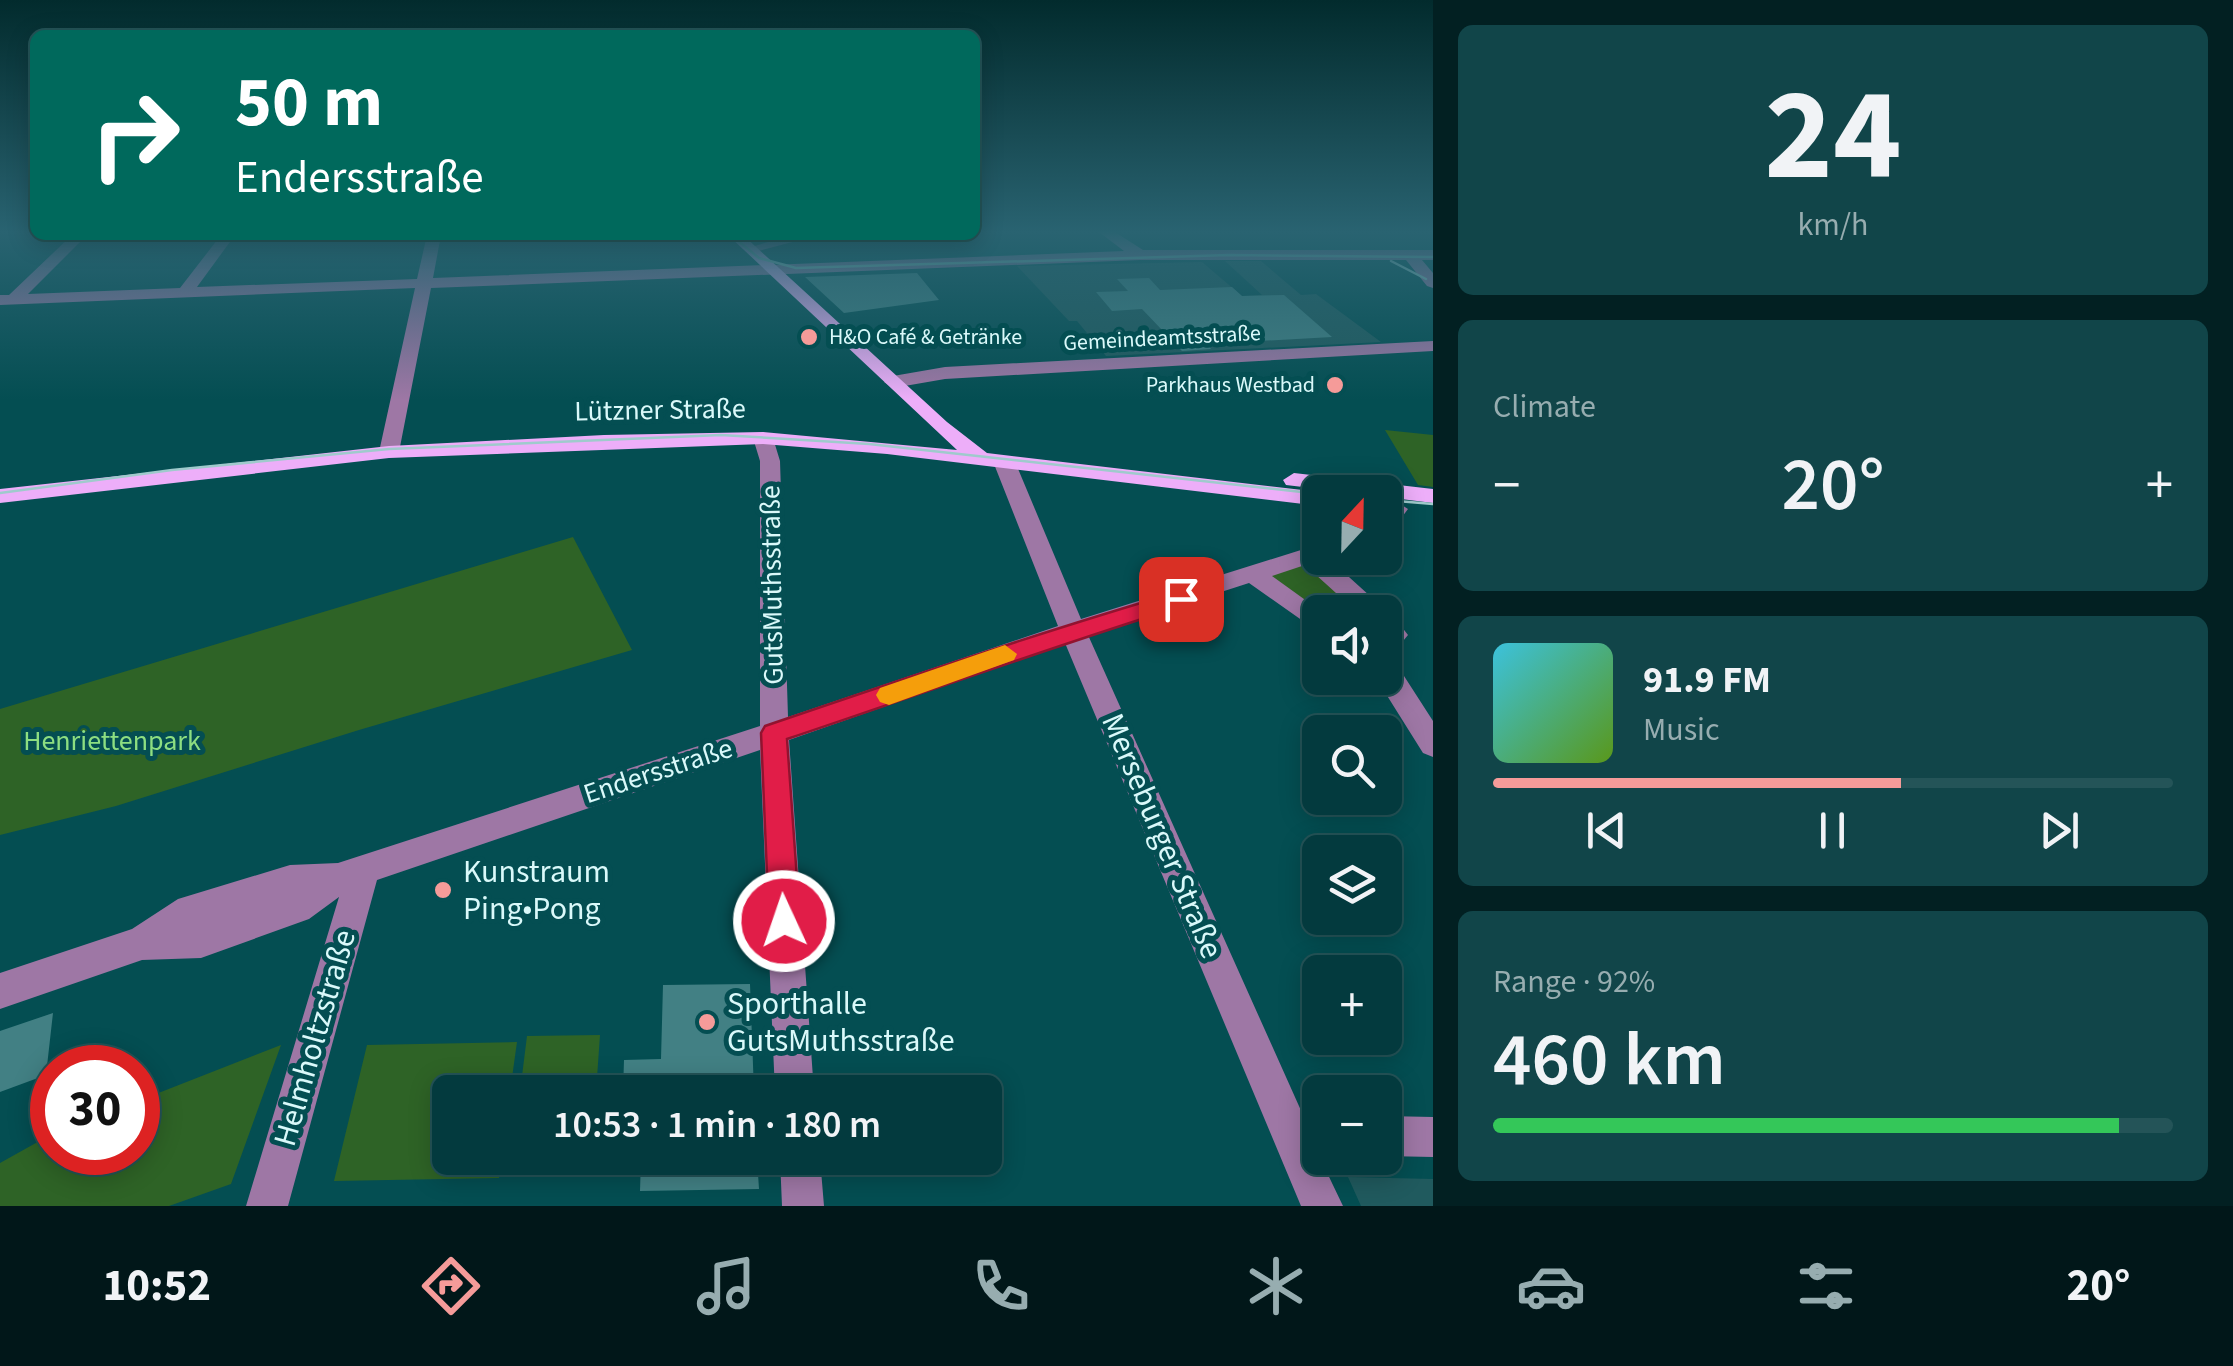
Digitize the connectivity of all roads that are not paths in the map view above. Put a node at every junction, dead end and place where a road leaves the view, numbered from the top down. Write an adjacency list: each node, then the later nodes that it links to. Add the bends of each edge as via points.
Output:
1 (188, 288): 5 (street)
2 (297, 288): 5 (street)
3 (423, 288): 14 (street)
4 (795, 288): 8 (main road, Merseburger Straße)
5 (184, 293): 6 (street)
6 (7, 300)
7 (1433, 346): 8 (street, Gemeindeamtsstraße, via 945,373)
8 (894, 382): 9 (main road, Merseburger Straße)
9 (930, 416): 10 (main road, Merseburger Straße); 11 (main road)
10 (964, 446): 11 (main road); 15 (main road, Merseburger Straße); 16 (main road)
11 (915, 447): 12 (main road)
12 (887, 448): 13 (main road, Lützner Straße); 15 (main road, Lützner Straße)
13 (767, 450): 14 (main road, Lützner Straße, via 570,442); 30 (street, GutsMuthsstraße)
14 (389, 452): 17 (main road, Lützner Straße)
15 (995, 463): 19 (main road, Lützner Straße); 28 (street, Merseburger Straße)
16 (1302, 495)
17 (0, 496)
18 (1433, 496): 20 (main road)
19 (1302, 497)
20 (1402, 505)
21 (1402, 509): 22 (main road)
22 (1433, 512)
23 (1302, 558): 24 (street, Endersstraße)
24 (1252, 574): 27 (street); 28 (street, Endersstraße)
25 (1335, 575): 26 (street)
26 (1355, 595)
27 (1302, 611)
28 (1073, 631): 30 (street, Endersstraße); 35 (street, Merseburger Straße)
29 (1401, 695): 31 (street)
30 (774, 733): 32 (street, Endersstraße); 34 (street, GutsMuthsstraße)
31 (1433, 745)
32 (351, 874): 33 (street, Endersstraße, via 297,908 201,942 142,943); 40 (street, Helmholtzstraße)
33 (0, 991)
34 (794, 1075)
35 (1302, 1126)
36 (1402, 1136): 37 (street)
37 (1433, 1137)
38 (801, 1175): 41 (street)
39 (1315, 1175): 42 (street, Merseburger Straße)
40 (266, 1206)
41 (803, 1206)
42 (1322, 1206)

